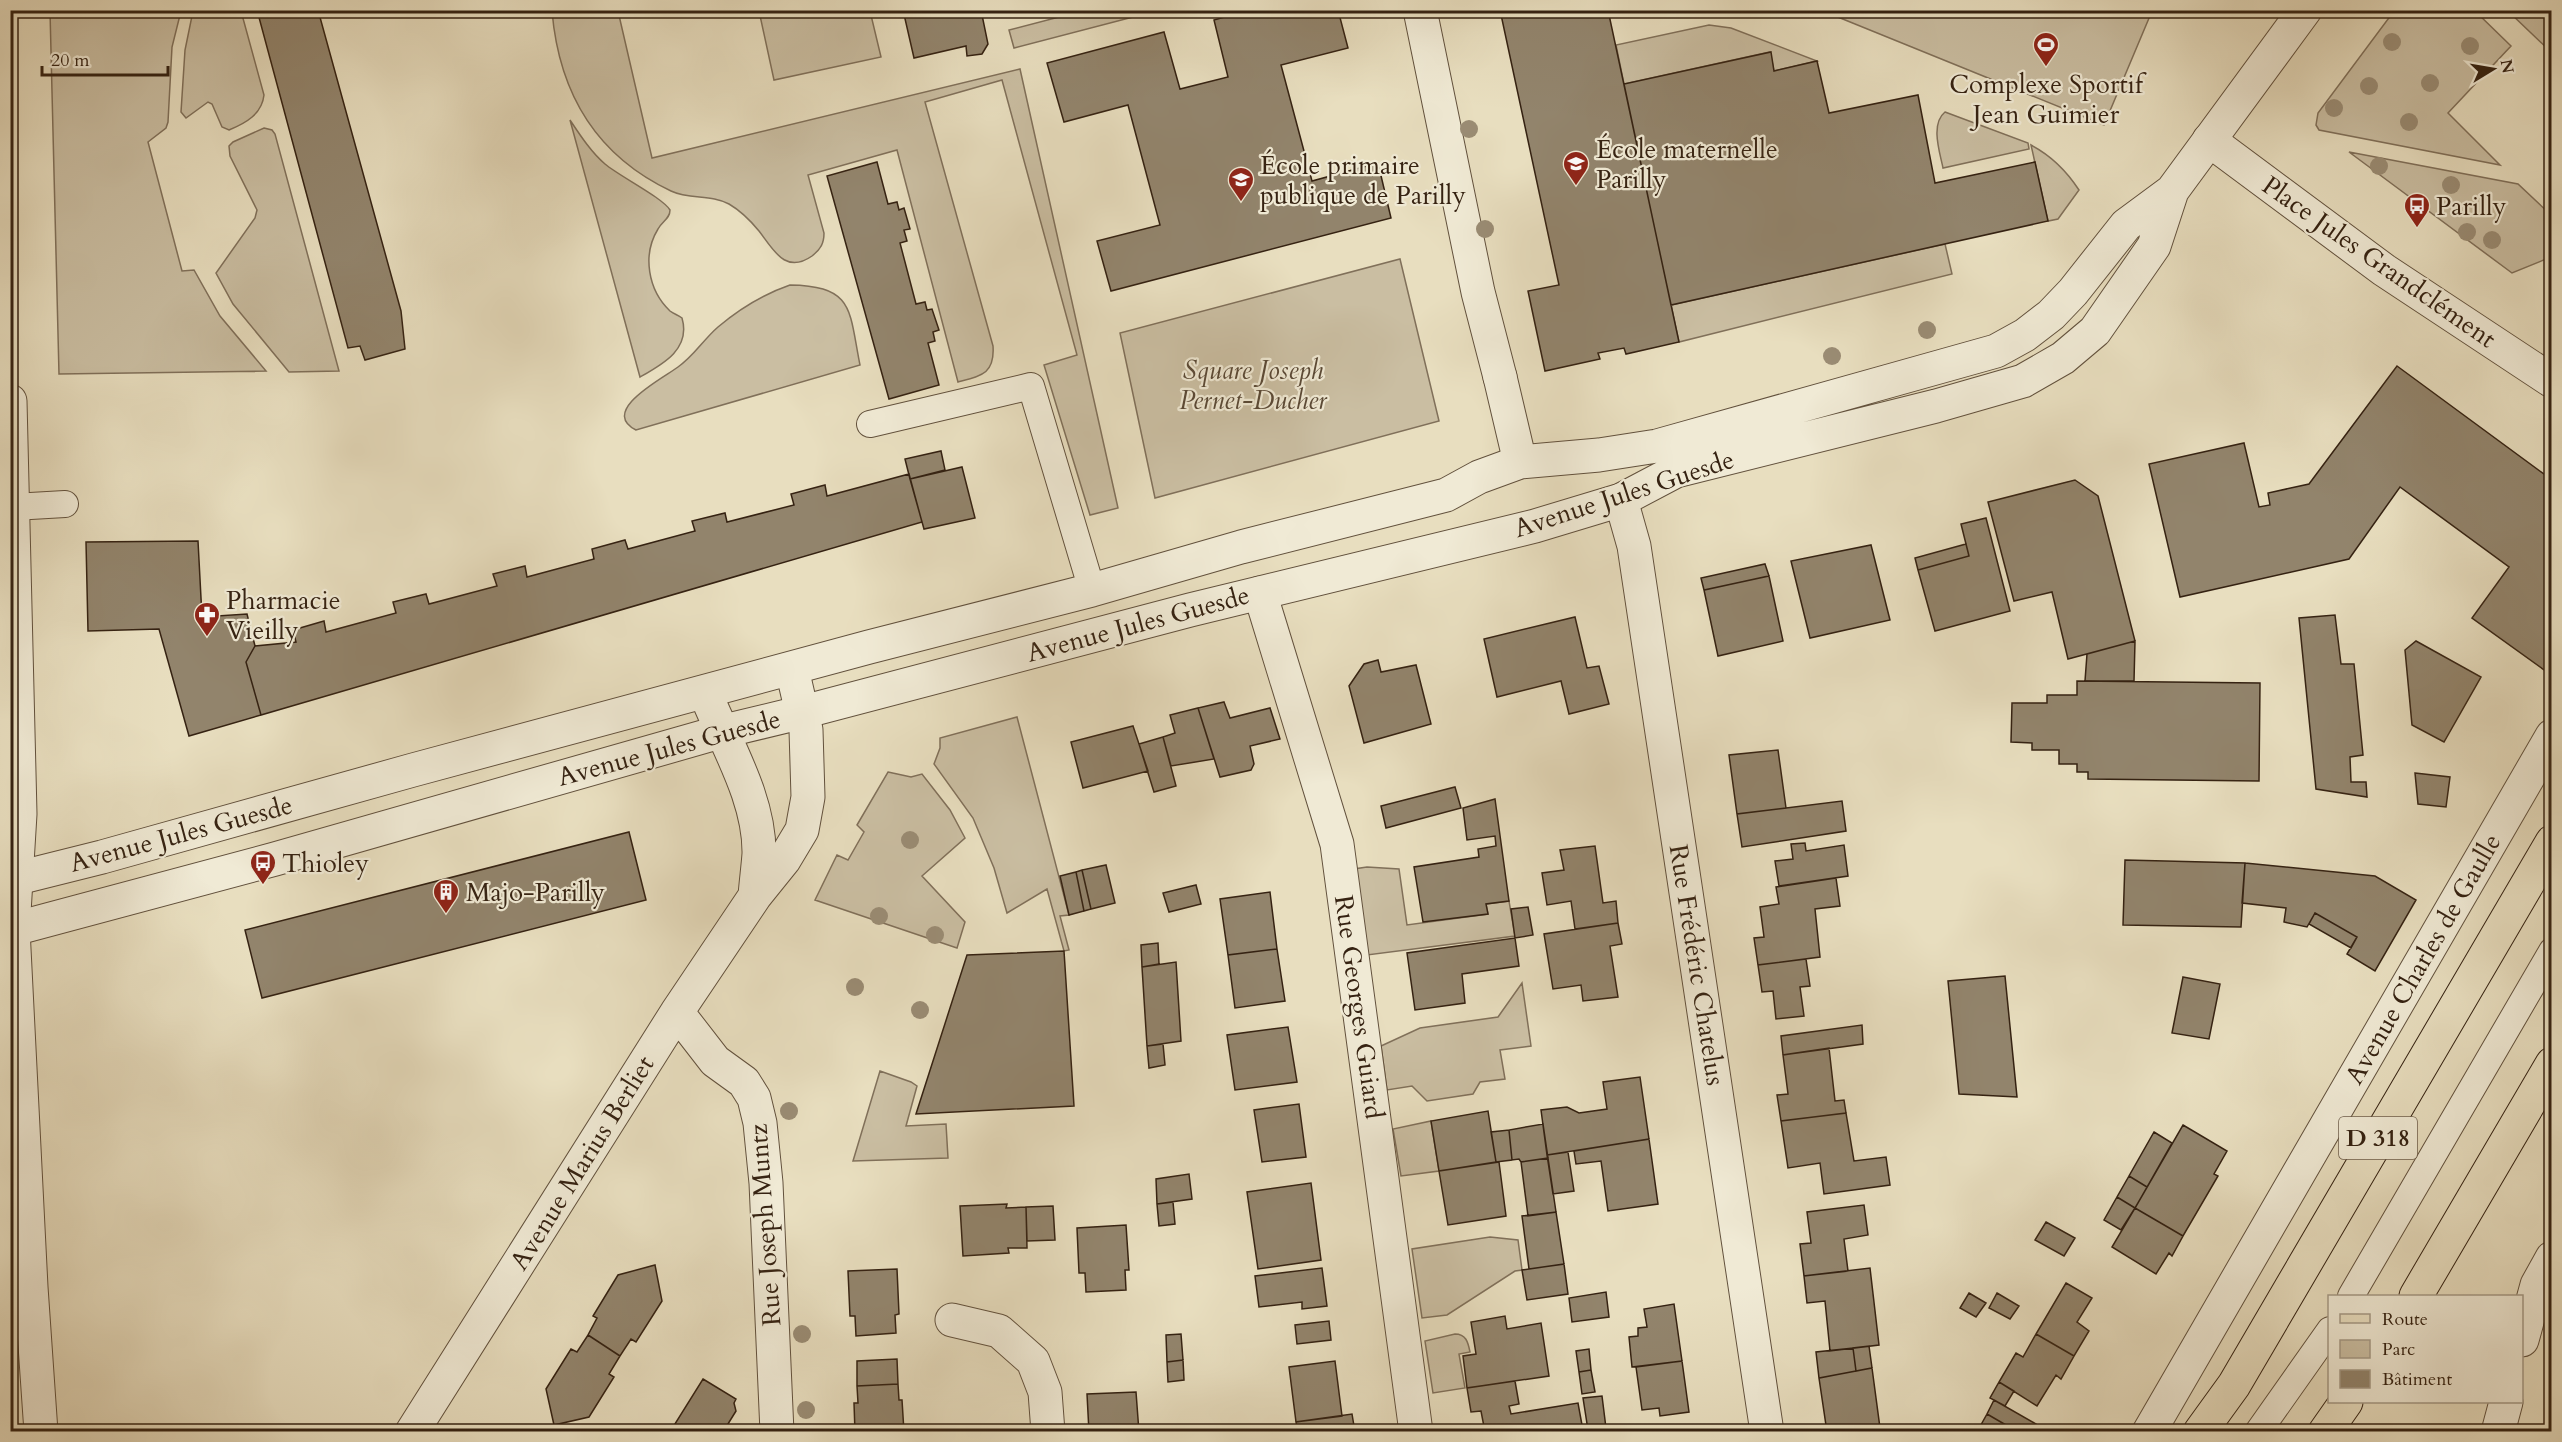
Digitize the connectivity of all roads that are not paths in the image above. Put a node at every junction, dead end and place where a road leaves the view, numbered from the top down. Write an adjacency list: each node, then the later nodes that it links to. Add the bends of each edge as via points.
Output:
1 (1420, 10): 8 (street, via 1476,281)
2 (2305, 10): 3 (street, Avenue Jules Guesde)
3 (2209, 140): 4 (street, Avenue Jules Guesde); 5 (street, Place Jules Grandclément, via 2384,270)
4 (2172, 191): 8 (street, Avenue Jules Guesde, via 2126,225 2051,315 1996,351 1657,446); 9 (street, Avenue Jules Guesde, via 2154,246 2095,331 2063,358 2024,381 1677,471)
5 (2552, 381)
6 (10, 401): 11 (street)
7 (870, 424): 12 (lane, via 1031,386)
8 (1520, 462): 12 (street, Avenue Jules Guesde, via 1446,495)
9 (1621, 500): 13 (street, Avenue Jules Guesde, via 1535,526); 39 (street, Rue Frédéric Chatelus, via 1634,546)
10 (64, 504): 11 (lane)
11 (13, 507): 20 (street, via 20,814)
12 (1092, 590): 14 (street, Avenue Jules Guesde)
13 (1260, 593): 16 (street, Avenue Jules Guesde); 38 (street, Rue Georges Guiard, via 1336,844)
14 (792, 669): 15 (street, Avenue Jules Guesde); 16 (street, Avenue Marius Berliet)
15 (705, 692): 17 (street, Avenue Marius Berliet); 20 (street, Avenue Jules Guesde)
16 (803, 712): 17 (street, Avenue Jules Guesde); 21 (street, Avenue Marius Berliet, via 808,797 802,830)
17 (720, 732): 21 (street, Avenue Marius Berliet, via 754,815 759,852); 22 (street, Avenue Jules Guesde)
18 (2552, 736): 40 (street, Avenue Charles de Gaulle)
19 (2552, 842): 41 (main road, Avenue Charles de Gaulle / D 318, via 2234,1386)
20 (13, 879): 22 (street)
21 (755, 896): 24 (street, Avenue Marius Berliet)
22 (12, 930): 34 (street)
23 (2552, 951): 27 (lane)
24 (677, 1012): 35 (street, Avenue Marius Berliet); 36 (street, Rue Joseph Muntz, via 716,1061 744,1082 758,1114 766,1183)
25 (2552, 1064): 28 (main road)
26 (2552, 1258): 31 (street, via 2537,1285)
27 (2351, 1295)
28 (2417, 1295)
29 (952, 1320): 37 (street, via 999,1331 1033,1361 1045,1392)
30 (2328, 1333): 42 (lane)
31 (2523, 1336)
32 (2345, 1403): 43 (main road)
33 (2505, 1403): 44 (street)
34 (41, 1431)
35 (412, 1431)
36 (777, 1431)
37 (1048, 1431)
38 (1416, 1431)
39 (1767, 1431)
40 (2149, 1431)
41 (2200, 1431)
42 (2258, 1431)
43 (2325, 1431)
44 (2498, 1431)

